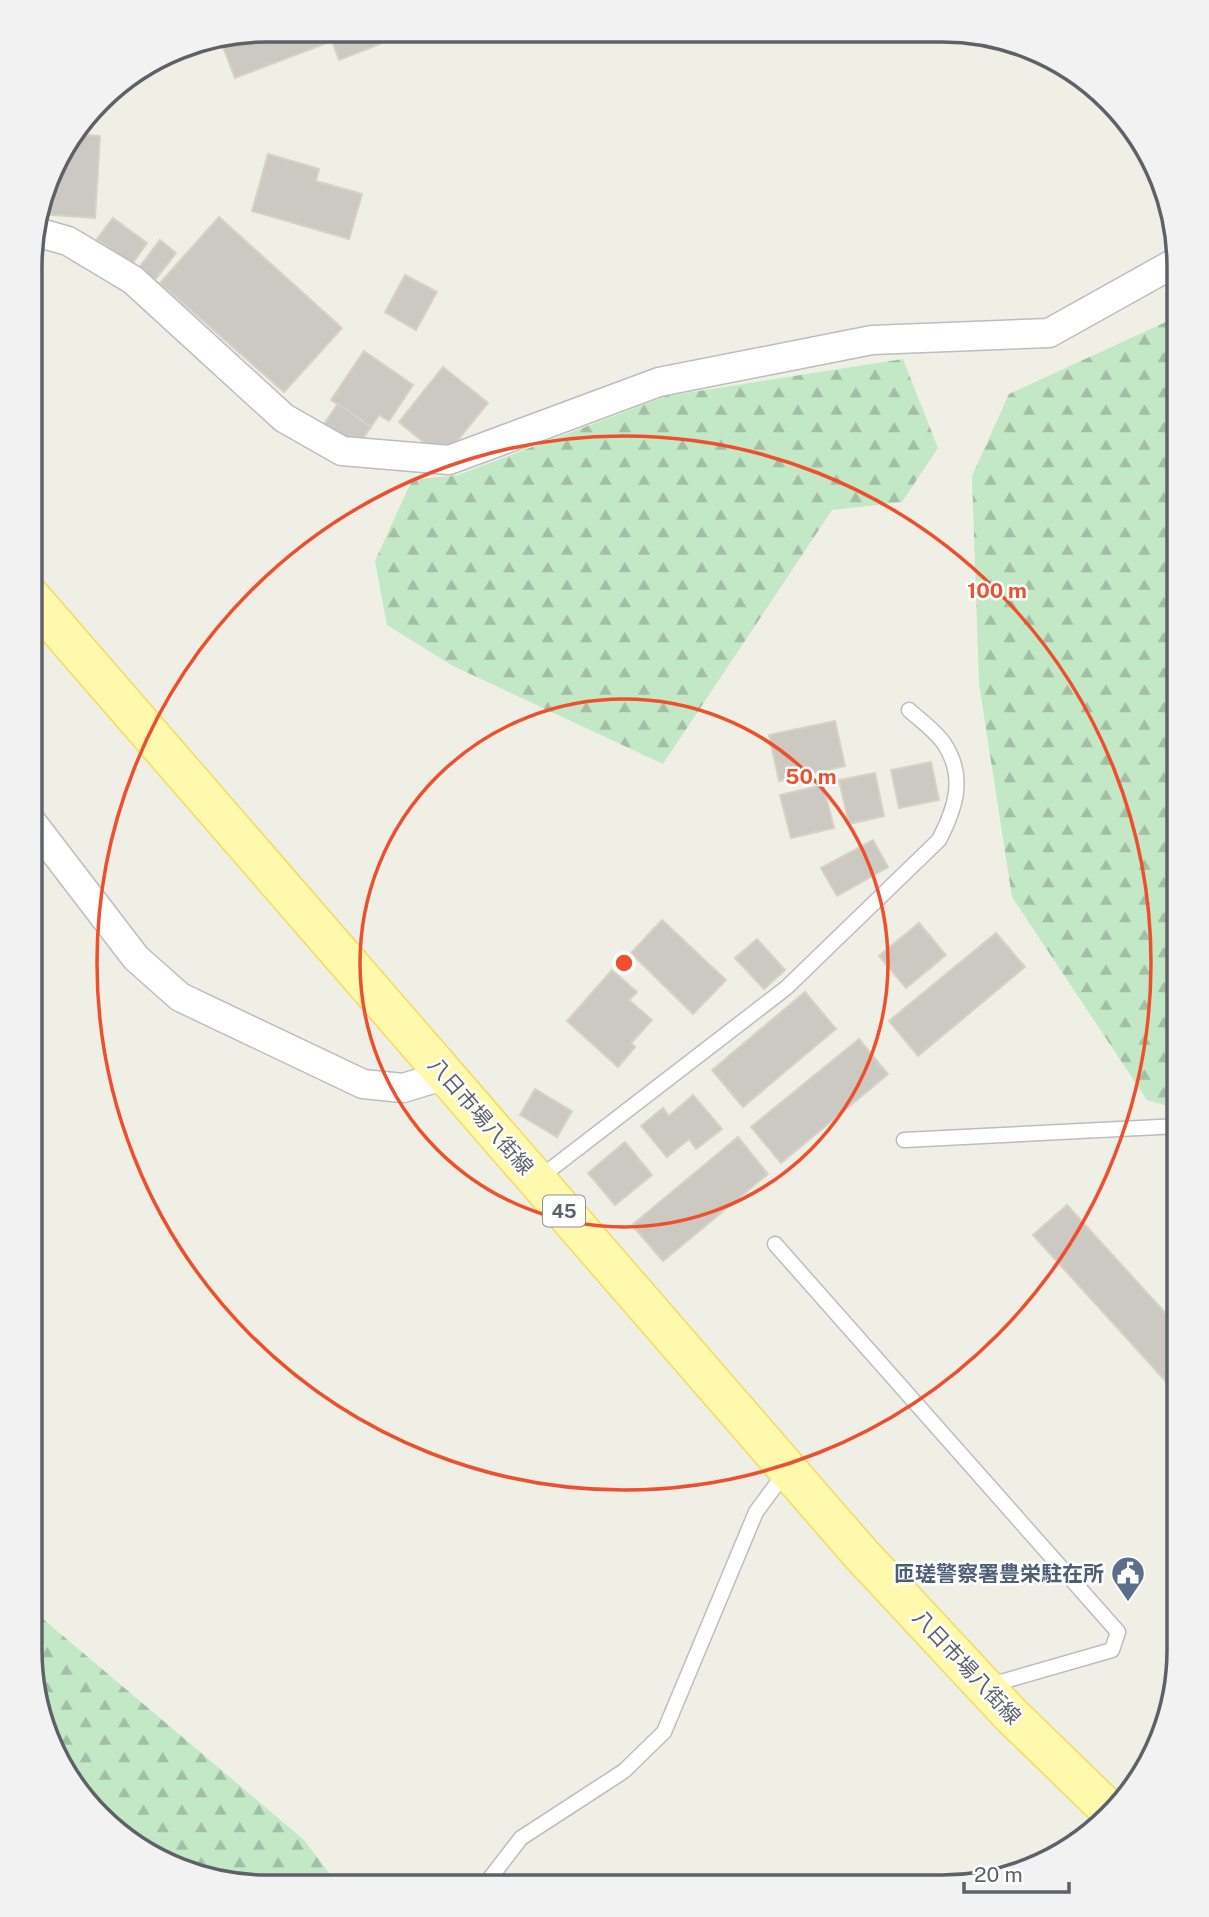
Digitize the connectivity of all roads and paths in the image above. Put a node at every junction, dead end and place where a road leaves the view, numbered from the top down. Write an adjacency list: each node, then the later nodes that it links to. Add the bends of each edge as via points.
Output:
1 (45, 234): 2 (street, via 68,241 133,280 284,418 342,451 449,460 659,382 872,340 1049,332)
2 (1167, 267)
3 (42, 610): 6 (main road, 八日市場八街線 / 45)
4 (909, 710): 9 (lane, via 945,744 958,775 953,814 939,840 786,988)
5 (42, 835): 6 (street, via 136,958 180,998 363,1084 403,1088)
6 (446, 1075): 9 (main road, 八日市場八街線 / 45)
7 (1167, 1127): 8 (lane)
8 (904, 1140)
9 (536, 1180): 11 (main road, 八日市場八街線 / 45)
10 (775, 1244): 12 (lane, via 1118,1632 1112,1650)
11 (787, 1469): 12 (main road, 八日市場八街線 / 45); 14 (lane, via 756,1512 664,1732 624,1771 521,1838)
12 (985, 1687): 13 (main road, 八日市場八街線 / 45)
13 (1104, 1805)
14 (492, 1875)

